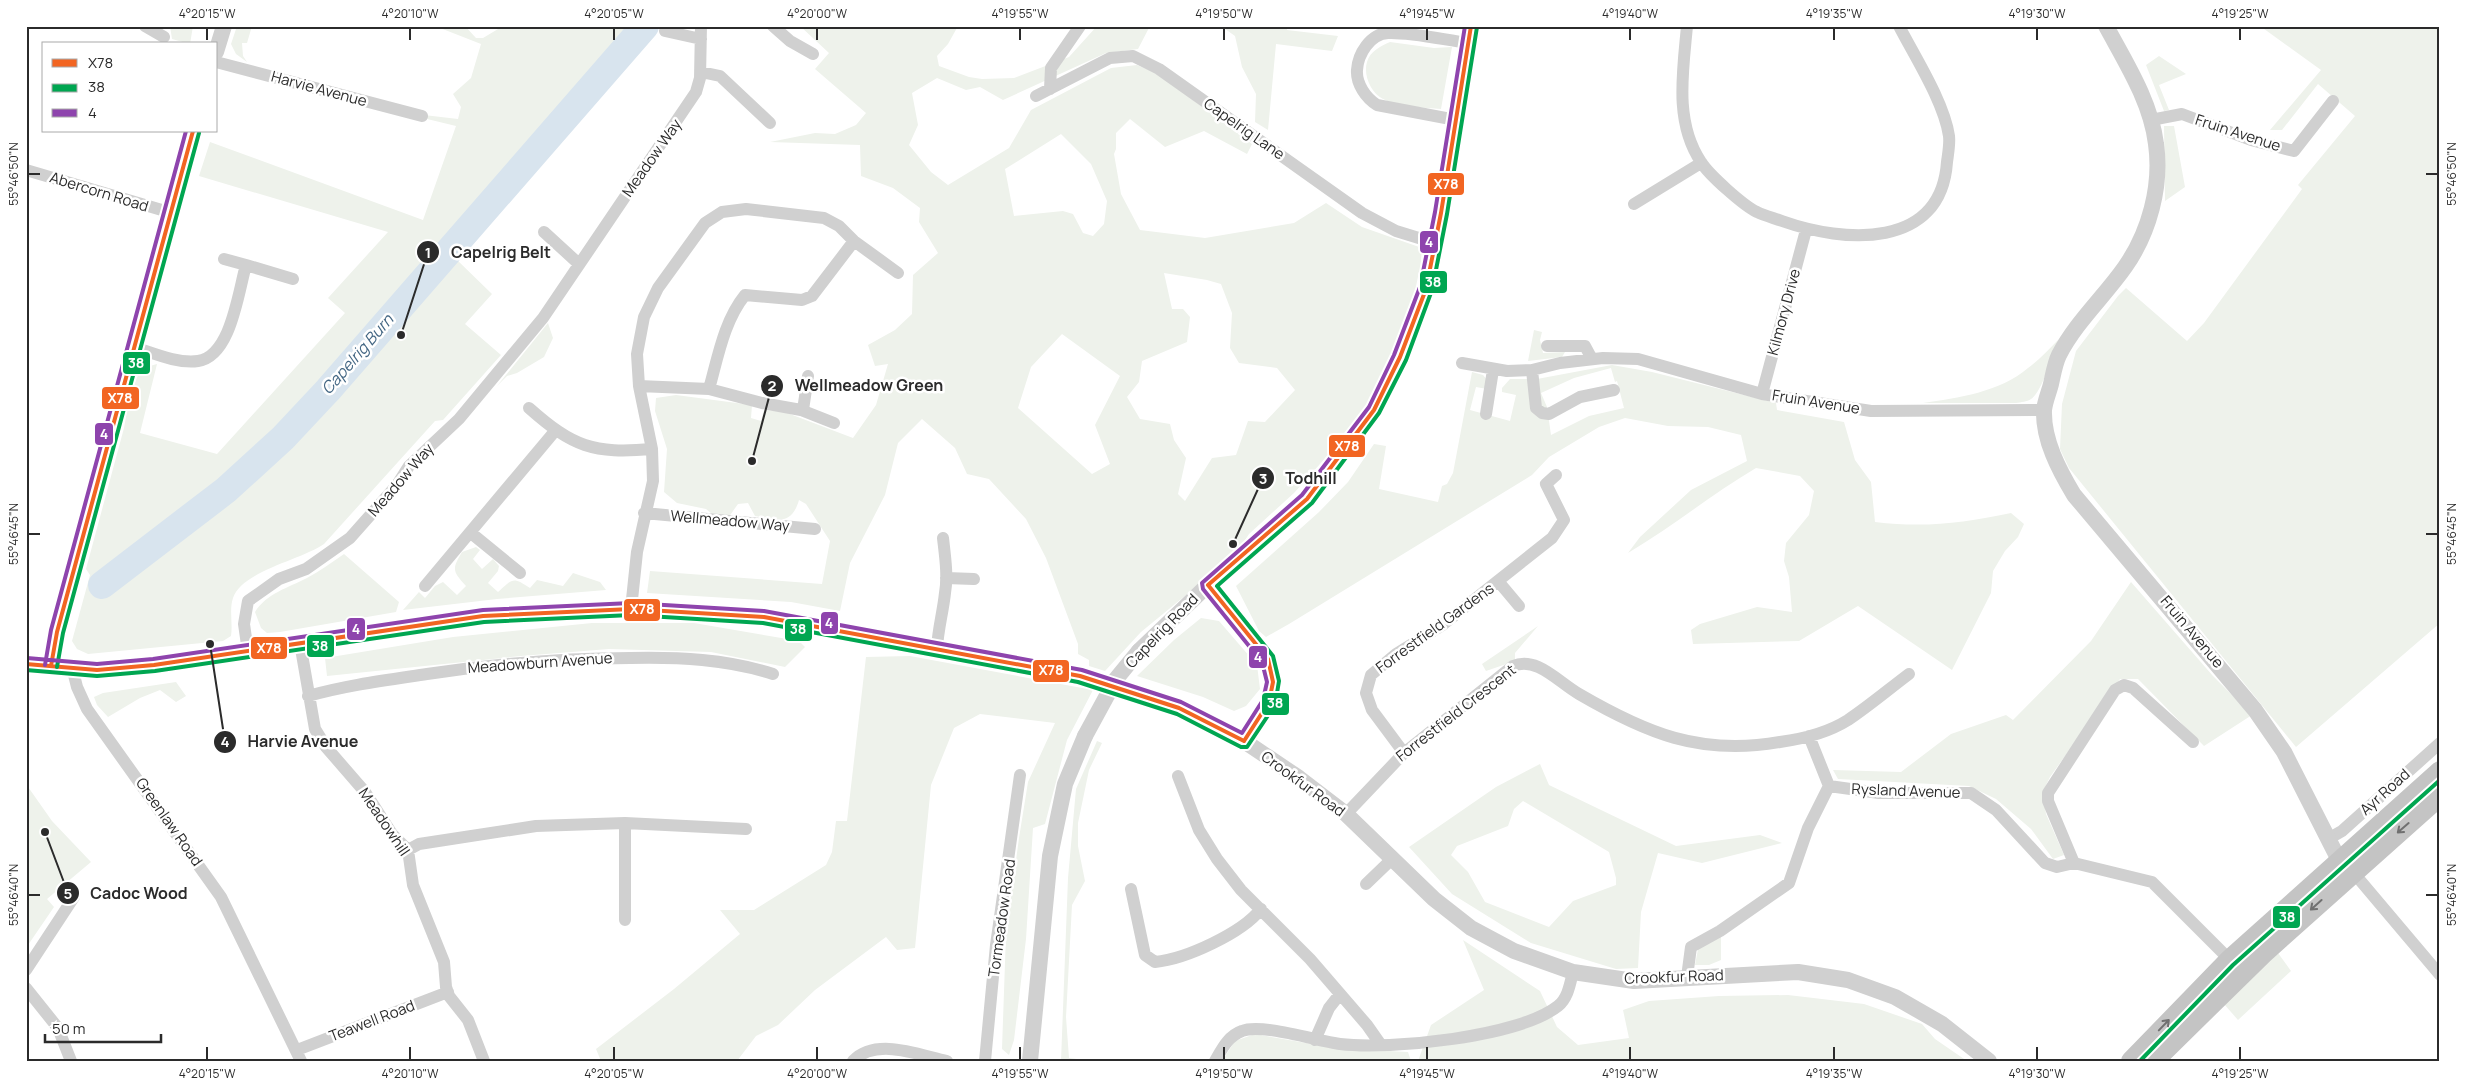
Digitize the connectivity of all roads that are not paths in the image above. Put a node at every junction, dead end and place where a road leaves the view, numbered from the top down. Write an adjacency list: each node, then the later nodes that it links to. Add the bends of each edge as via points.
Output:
1 (145, 26): 11 (street)
2 (224, 26): 14 (street)
3 (701, 26): 12 (street, Meadow Way)
4 (773, 26): 15 (street, via 790,41)
5 (1080, 26): 18 (street, via 1051,68)
6 (1471, 26): 13 (street, Capelrig Road)
7 (1688, 26): 26 (street, via 1681,87 1684,115)
8 (1899, 26): 30 (street, via 1934,92 1949,136 1946,179 1931,209 1902,228 1873,237)
9 (2106, 26): 23 (street, Fruin Avenue, via 2136,81)
10 (665, 31): 12 (street)
11 (164, 37)
12 (701, 39): 17 (street, Meadow Way)
13 (1469, 43): 22 (street, Capelrig Road); 22 (street, via 1387,33 1372,39 1358,57 1357,74 1368,100 1377,105)
14 (218, 46)
15 (813, 54)
16 (218, 63): 21 (street, Harvie Avenue)
17 (701, 72): 24 (street, via 720,76); 35 (street, Meadow Way, via 696,92 678,122)
18 (1050, 89): 19 (street, Capelrig Lane); 33 (street, Capelrig Lane, via 1110,58 1134,56 1159,68 1362,213 1396,231)
19 (1036, 96)
20 (2333, 101): 23 (street, Fruin Avenue, via 2294,151 2251,140 2182,114)
21 (422, 116)
22 (1456, 120): 33 (street, Capelrig Road)
23 (2150, 120): 52 (street, Fruin Avenue, via 2156,145 2156,173 2146,228 2126,266 2070,336 2058,357)
24 (770, 123)
25 (193, 132): 29 (street)
26 (1701, 163): 28 (street); 30 (street, via 1757,212)
27 (26, 170): 29 (street, Abercorn Road)
28 (1634, 204)
29 (172, 213): 40 (street)
30 (1806, 230): 49 (street, Kilmory Drive)
31 (544, 232): 35 (street)
32 (854, 241): 37 (street); 46 (street, via 839,226 824,218 746,209 722,212 705,223 658,288 644,317 637,354); 47 (street, via 812,296 802,300 745,295 725,333)
33 (1435, 242): 66 (street, Capelrig Road, via 1426,289 1400,357 1374,410 1307,499)
34 (224, 259): 36 (street)
35 (579, 264): 72 (street, Meadow Way, via 543,318 459,419 409,466 397,485 350,538 306,569 278,579 248,600 244,624)
36 (246, 265): 38 (street); 40 (street, via 225,341 213,356 189,360)
37 (898, 273)
38 (293, 279)
39 (1548, 346): 41 (street, via 1585,346)
40 (134, 347): 74 (street, via 57,632)
41 (1592, 359): 44 (street, Fruin Avenue); 49 (street, Fruin Avenue, via 1638,359)
42 (1462, 363): 43 (street, Fruin Avenue)
43 (1493, 370): 44 (street, Fruin Avenue); 53 (street)
44 (1532, 370): 48 (street, via 1536,408 1542,413 1549,414 1580,397)
45 (808, 376): 51 (street)
46 (638, 386): 47 (street); 56 (street)
47 (709, 389): 51 (street)
48 (1614, 390)
49 (1762, 394): 52 (street, Fruin Avenue, via 1871,411)
50 (529, 408): 55 (street)
51 (803, 410): 54 (street)
52 (2044, 410): 92 (street, Fruin Avenue, via 2048,441 2074,494 2255,710 2284,752)
53 (1486, 414)
54 (834, 423)
55 (555, 431): 56 (street, via 596,448 618,452); 60 (street)
56 (652, 449): 58 (street, via 653,481)
57 (1556, 475): 65 (street, Forrestfield Gardens, via 1546,484 1564,520 1552,538)
58 (644, 514): 59 (street, Wellmeadow Way); 69 (street)
59 (815, 529)
60 (471, 533): 62 (street); 67 (street)
61 (943, 538): 63 (street)
62 (520, 574)
63 (946, 578): 64 (street); 71 (street)
64 (974, 579)
65 (1498, 581): 68 (street, Forrestfield Gardens); 83 (street, Forrestfield Gardens, via 1371,675 1366,693 1372,710)
66 (1208, 585): 80 (street, via 1268,660 1273,682 1269,702); 118 (street, Capelrig Road, bridge, via 1139,651 1116,680 1085,736 1065,784 1050,856)
67 (425, 586)
68 (1519, 606)
69 (631, 609): 70 (street, Crookfur Road, via 483,616); 71 (street, Crookfur Road, via 764,617)
70 (300, 643): 72 (street, Crookfur Road); 78 (street, Meadowhill)
71 (937, 648): 80 (street, Crookfur Road, via 1050,669 1125,689 1179,708)
72 (248, 652): 75 (street, Crookfur Road, via 154,666 97,670)
73 (26, 664): 74 (street, Crookfur Road)
74 (51, 666): 75 (street, Crookfur Road)
75 (72, 667): 112 (street, Greenlaw Road, via 76,687 87,709 221,897)
76 (773, 674): 78 (street, Meadowburn Avenue, via 747,666 677,657 576,658 474,667 340,687)
77 (1908, 674): 79 (street, Forrestfield Crescent, via 1847,720)
78 (308, 696): 93 (street, Meadowhill, via 314,729 366,792 392,834)
79 (1809, 736): 83 (street, Forrestfield Crescent, via 1758,746 1725,747 1685,742 1648,730 1578,694 1534,664 1522,662 1512,666); 87 (street, Rysland Avenue)
80 (1244, 741): 89 (street, Crookfur Road)
81 (2193, 742): 95 (street, via 2133,688 2124,685 2115,690 2048,793 2048,801)
82 (2440, 743): 92 (street, Ayr Road)
83 (1404, 753): 89 (street, Forrestfield Crescent)
84 (2440, 771): 96 (main road, Ayr Road)
85 (1020, 775): 117 (street, Tormeadow Road, via 996,946)
86 (1178, 776): 100 (street, via 1199,830 1217,859)
87 (1829, 786): 95 (street, Rysland Avenue, via 1879,793 1971,793 1996,810 2045,863 2057,866); 106 (street, Rysland Avenue, via 1808,828 1789,883 1691,947)
88 (2440, 796): 96 (main road, Ayr Road, one-way to 96)
89 (1346, 814): 94 (street, Crookfur Road)
90 (625, 823): 91 (street); 93 (street, via 536,826 419,844); 101 (street)
91 (746, 829)
92 (2328, 840): 96 (street, Fruin Avenue)
93 (408, 850): 108 (street, Meadowhill, via 413,886 444,962)
94 (1392, 859): 97 (street); 104 (street, Crookfur Road, via 1471,928 1514,951)
95 (2074, 863): 102 (street, Rysland Avenue, via 2152,882)
96 (2346, 866): 102 (main road, Ayr Road); 105 (street)
97 (1366, 884)
98 (1131, 889): 100 (street, via 1145,955 1155,962 1170,960 1236,930 1252,920)
99 (74, 897): 103 (street)
100 (1261, 909): 109 (street)
101 (625, 920)
102 (2236, 967): 121 (main road, Ayr Road, one-way to 102); 122 (main road, Ayr Road)
103 (26, 970)
104 (1573, 972): 106 (street, Crookfur Road, via 1634,981); 111 (street, via 1568,992 1559,1005 1528,1023 1418,1044)
105 (2440, 975)
106 (1687, 977): 120 (street, Crookfur Road, via 1798,972 1848,980 1895,997 1942,1024)
107 (26, 988): 113 (street, via 58,1028)
108 (448, 992): 112 (street, Teawell Road); 114 (street, Meadowhill, via 468,1020)
109 (1340, 994): 110 (street, via 1329,1008); 111 (street)
110 (1315, 1040): 111 (street); 119 (street, via 1262,1029 1243,1030 1228,1040)
111 (1381, 1045)
112 (299, 1055)
113 (71, 1061)
114 (484, 1061)
115 (853, 1061): 116 (street, via 874,1049 892,1049)
116 (947, 1061)
117 (986, 1061)
118 (1030, 1061)
119 (1215, 1061)
120 (1990, 1061)
121 (2130, 1061)
122 (2154, 1061)

